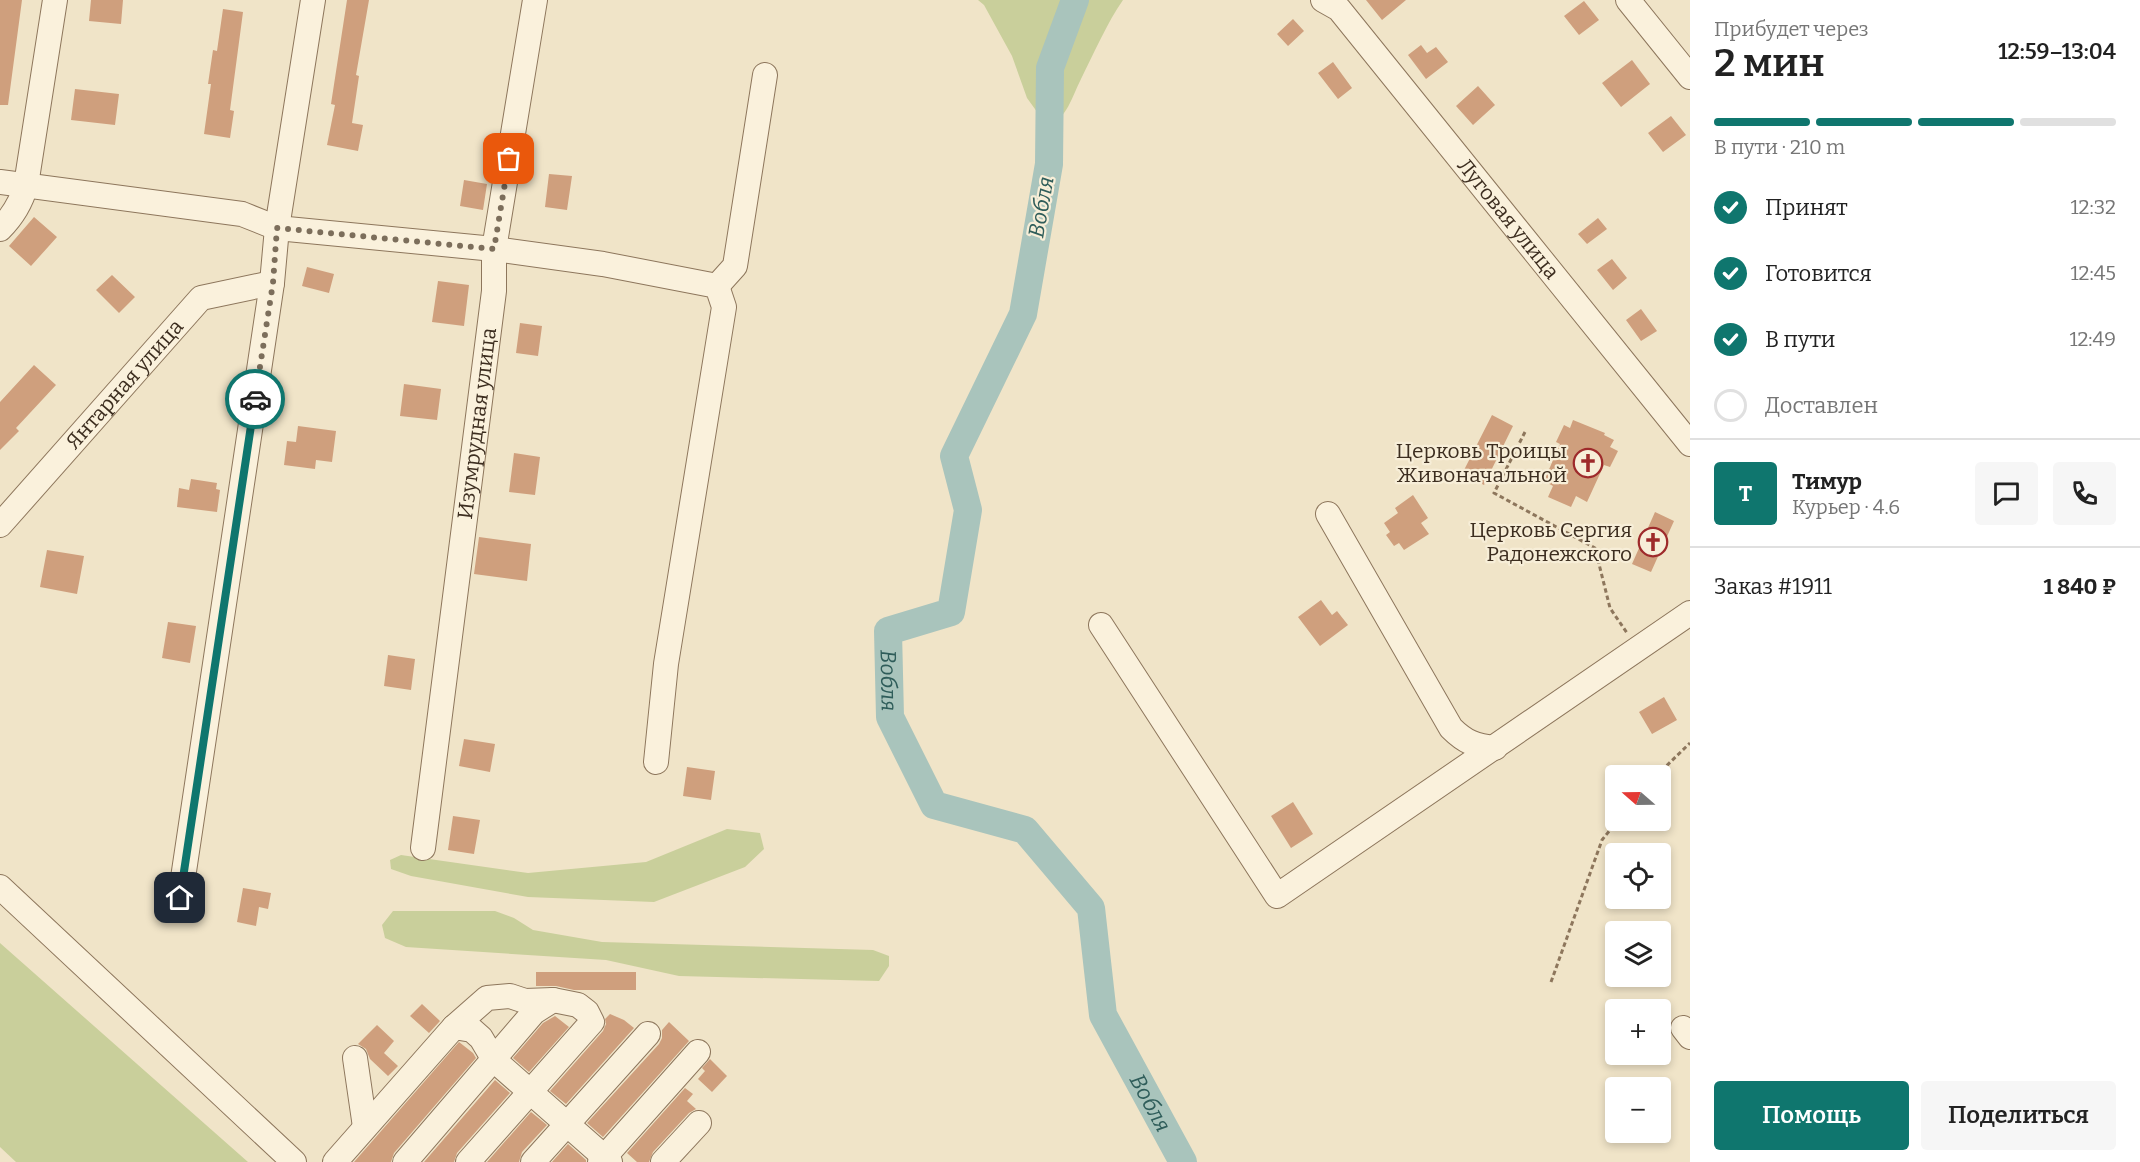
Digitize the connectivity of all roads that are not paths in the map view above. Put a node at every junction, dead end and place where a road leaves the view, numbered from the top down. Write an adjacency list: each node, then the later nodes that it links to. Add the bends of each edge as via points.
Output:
1 (55, 0): 9 (street)
2 (313, 0): 10 (street)
3 (535, 0): 12 (street, Изумрудная улица)
4 (1323, 0): 15 (street, Луговая улица, via 1339,9)
5 (1628, 0): 7 (street)
6 (765, 75): 14 (street, via 735,266)
7 (1690, 77)
8 (0, 182): 9 (street)
9 (26, 185): 10 (street, via 242,214); 11 (street, via 12,216)
10 (277, 228): 12 (street); 13 (street)
11 (0, 229)
12 (494, 249): 14 (street, via 603,264); 22 (street, Изумрудная улица, via 494,291)
13 (273, 283): 17 (street, Янтарная улица, via 201,298); 24 (street)
14 (717, 286): 21 (street, via 723,307 666,664)
15 (1690, 444)
16 (1328, 514): 20 (street, via 1451,728 1476,746)
17 (0, 525)
18 (1690, 614): 20 (street)
19 (1101, 625): 20 (street, via 1277,896)
20 (1495, 748)
21 (656, 762)
22 (423, 848)
23 (0, 887): 36 (street)
24 (180, 898)
25 (553, 1000): 26 (street, via 487,998); 30 (street, via 534,1012); 31 (street, via 578,1005 588,1012 592,1022)
26 (454, 1027): 30 (street, via 472,1030); 34 (street)
27 (648, 1034): 33 (street)
28 (698, 1052): 35 (street)
29 (355, 1058): 34 (street)
30 (495, 1060): 31 (street); 38 (street)
31 (531, 1092): 33 (street); 39 (street)
32 (699, 1123): 41 (street)
33 (567, 1124): 35 (street); 40 (street)
34 (365, 1127): 37 (street)
35 (605, 1160)
36 (294, 1162)
37 (335, 1162)
38 (405, 1162)
39 (468, 1162)
40 (533, 1162)
41 (663, 1162)

